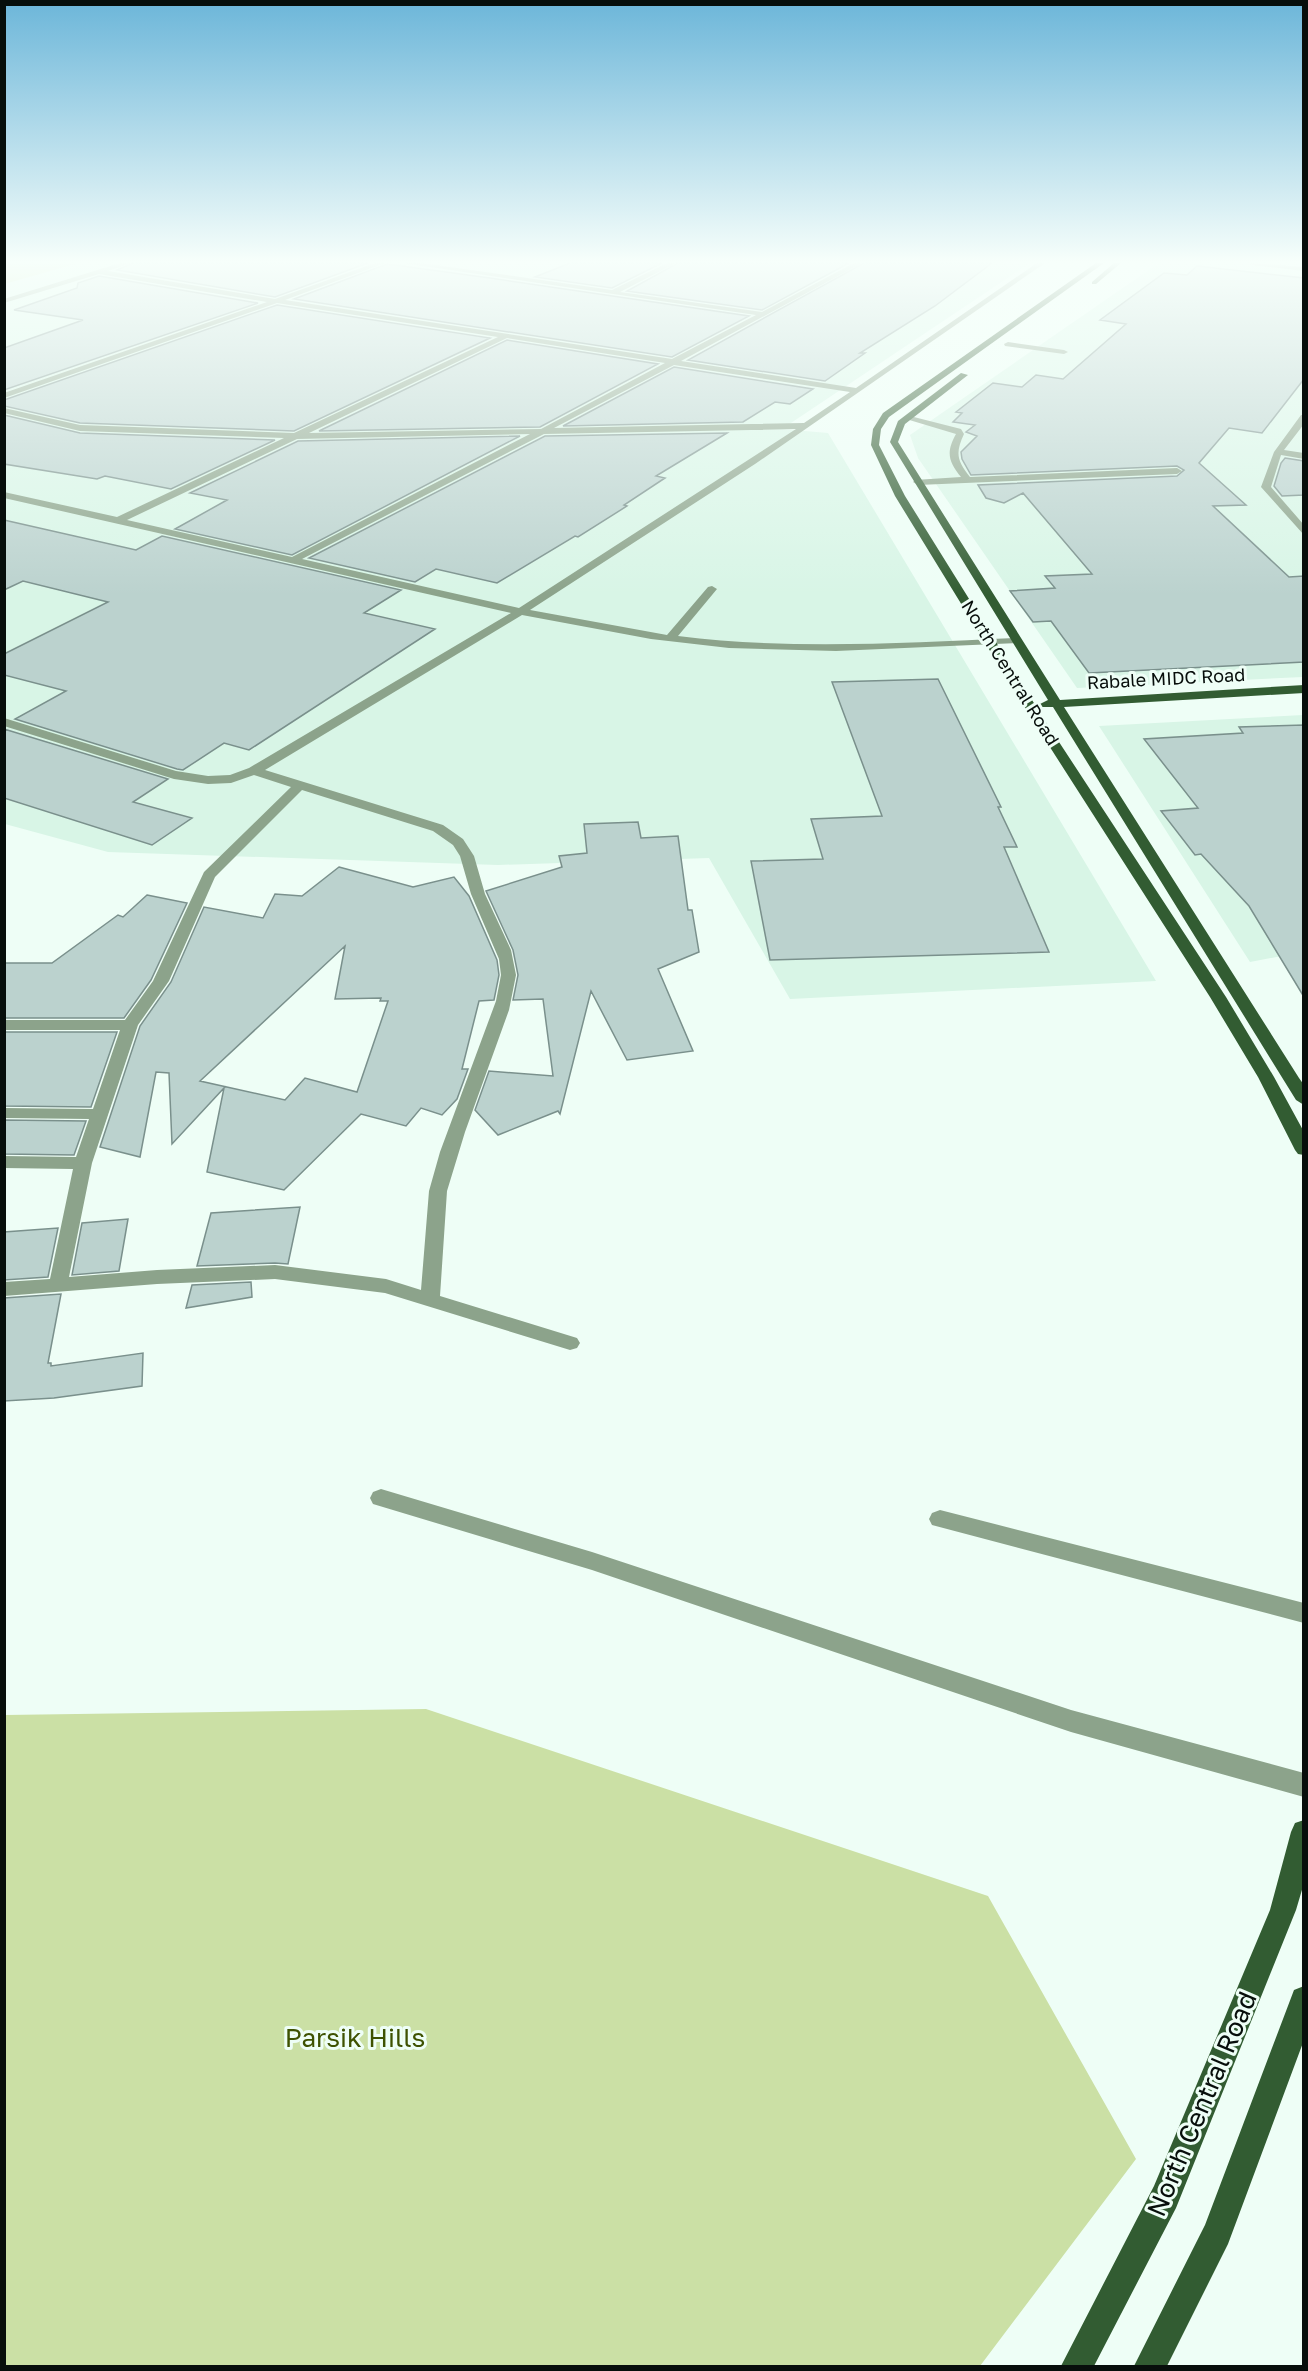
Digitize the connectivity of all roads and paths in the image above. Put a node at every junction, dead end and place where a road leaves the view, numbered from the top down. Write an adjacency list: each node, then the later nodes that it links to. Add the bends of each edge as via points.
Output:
1 (68, 374): 9 (street)
2 (427, 374): 15 (street)
3 (654, 374): 14 (street)
4 (746, 374): 8 (street)
5 (881, 374): 8 (street)
6 (944, 374): 29 (main road, North Central Road, via 886,415 875,445 900,496)
7 (966, 374): 11 (main road, North Central Road)
8 (856, 391): 13 (street)
9 (4, 396)
10 (4, 410): 15 (street, via 80,428)
11 (909, 417): 19 (street, via 960,434 951,450 952,462); 20 (main road, North Central Road, via 901,423 894,442)
12 (1304, 417): 16 (street)
13 (804, 426): 14 (street); 26 (street)
14 (541, 432): 15 (street); 24 (street)
15 (297, 436): 22 (street)
16 (1278, 452): 17 (street); 23 (street, via 1266,487)
17 (1304, 456)
18 (1177, 471): 19 (street)
19 (968, 480): 20 (street)
20 (918, 482): 28 (main road, North Central Road)
21 (4, 495): 22 (street)
22 (119, 520): 24 (street)
23 (1303, 530)
24 (295, 560): 26 (street)
25 (712, 589): 27 (street)
26 (523, 612): 27 (street); 36 (street)
27 (671, 637): 29 (street, via 794,648)
28 (1015, 641): 29 (street); 32 (main road, North Central Road)
29 (990, 642): 33 (main road, North Central Road)
30 (1304, 689): 32 (main road, Rabale MIDC Road)
31 (1304, 700): 34 (main road, Rabale MIDC Road)
32 (1057, 703): 33 (main road, Rabale MIDC Road); 34 (main road, North Central Road)
33 (1033, 711): 34 (main road, Rabale MIDC Road); 43 (main road, North Central Road, via 1218,997)
34 (1065, 715): 40 (main road, North Central Road)
35 (4, 722): 36 (street, via 174,775 231,779)
36 (254, 771): 37 (street)
37 (300, 785): 39 (street, via 209,875 162,981); 48 (street, via 438,828 454,837 470,858 476,887 508,964 500,1013 438,1192)
38 (4, 1025): 39 (street)
39 (130, 1025): 42 (street)
40 (1304, 1100)
41 (4, 1113): 42 (street)
42 (101, 1114): 45 (street)
43 (1304, 1150)
44 (4, 1161): 45 (street)
45 (83, 1163): 46 (street)
46 (58, 1285): 47 (street); 48 (street, via 275,1272 386,1286)
47 (4, 1289)
48 (430, 1300): 49 (street)
49 (570, 1343)
50 (381, 1498): 53 (street, via 592,1561 1071,1721)
51 (940, 1520): 52 (street)
52 (1304, 1613)
53 (1304, 1785)
54 (1304, 1832): 56 (main road, North Central Road, via 1284,1910 1165,2197)
55 (1304, 2000): 57 (main road, via 1217,2233)
56 (1077, 2367)
57 (1150, 2367)

